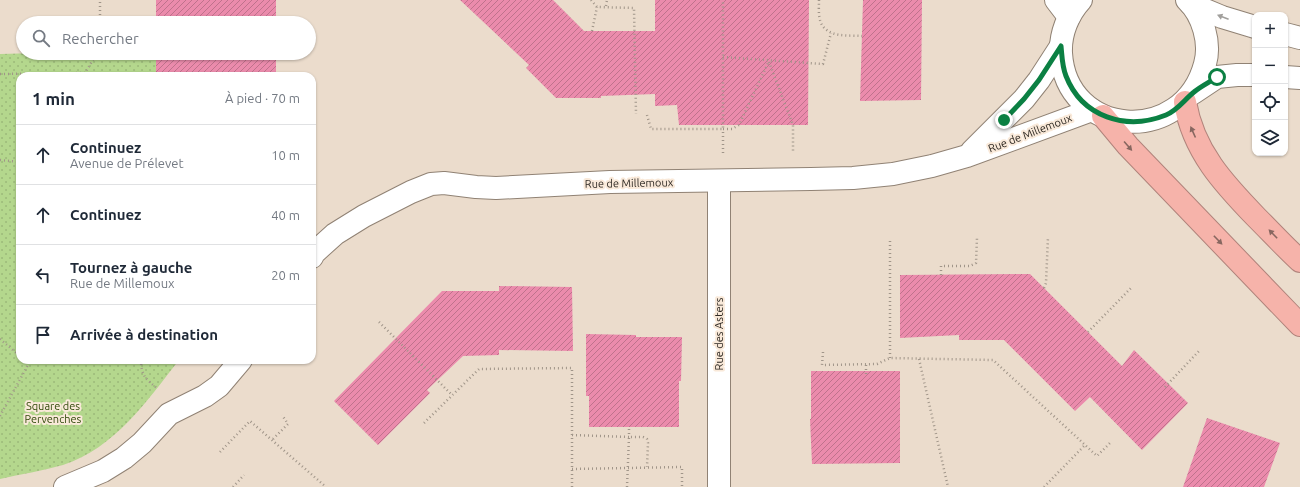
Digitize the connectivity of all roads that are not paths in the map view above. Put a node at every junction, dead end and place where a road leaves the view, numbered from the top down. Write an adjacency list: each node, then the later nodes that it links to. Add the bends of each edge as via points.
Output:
1 (1189, 2): 3 (street, one-way to 1, via 1222,17); 10 (street, via 1201,21 1206,39 1207,58 1202,76)
2 (1068, 6): 6 (street)
3 (1252, 26)
4 (1288, 35): 5 (street)
5 (1300, 38)
6 (1061, 46): 11 (street, via 1062,60 1072,88 1081,100); 12 (street, Rue de Millemoux, via 1024,99)
7 (1252, 76): 10 (street, via 1217,77)
8 (1288, 77): 9 (street)
9 (1300, 78)
10 (1189, 98): 11 (street, via 1167,115 1146,122 1124,122); 15 (highway, one-way to 10, via 1230,191 1218,175 1191,130)
11 (1098, 113): 12 (street, Rue de Millemoux); 16 (highway, one-way to 16)
12 (967, 156): 13 (street, Rue de Millemoux, via 893,174 811,180)
13 (719, 181): 14 (street, Rue de Millemoux, via 610,182 496,188 431,184 364,216 335,234); 19 (street, Rue des Asters)
14 (316, 251)
15 (1300, 261)
16 (1300, 325)
17 (238, 364): 18 (street, via 219,386 169,414 142,444 124,458 103,471)
18 (66, 487)
19 (720, 487)

